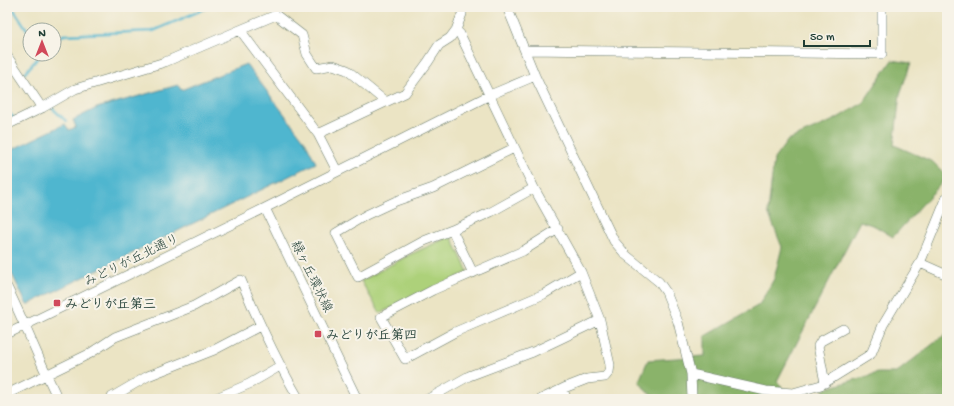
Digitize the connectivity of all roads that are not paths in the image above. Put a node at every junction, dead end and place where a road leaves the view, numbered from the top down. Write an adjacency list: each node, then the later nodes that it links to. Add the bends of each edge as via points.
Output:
1 (462, 7): 5 (street)
2 (507, 7): 6 (street)
3 (882, 7): 6 (street, via 882,54)
4 (240, 30): 10 (street, via 276,15 302,35 307,54 316,68 333,65 347,70); 11 (street, via 165,62 75,89); 13 (street)
5 (456, 30): 9 (street); 10 (street, via 450,38 439,45 405,93)
6 (525, 50): 8 (street)
7 (7, 56): 11 (street)
8 (536, 76): 9 (street, みどりが丘北通り); 32 (street, via 614,241 626,255 659,282 666,292 678,322)
9 (490, 95): 14 (street); 15 (street, みどりが丘北通り)
10 (386, 102): 13 (street)
11 (42, 108): 12 (street)
12 (7, 125)
13 (318, 134): 15 (street)
14 (514, 148): 16 (street); 20 (street, via 433,188 366,215 336,233 358,277 424,241)
15 (337, 171): 18 (street, みどりが丘北通り)
16 (534, 188): 19 (street); 20 (street)
17 (947, 196): 21 (street)
18 (266, 208): 27 (street, みどりが丘北通り); 41 (street, 緑ヶ丘環状線)
19 (558, 229): 22 (street); 23 (street, via 524,251)
20 (452, 230): 23 (street)
21 (920, 263): 24 (street); 34 (street, via 883,325 871,354)
22 (581, 272): 23 (street, via 544,294 455,332 405,359 381,317); 26 (street)
23 (473, 273)
24 (947, 275)
25 (7, 287): 27 (street)
26 (600, 320): 35 (street, via 610,365 609,372 605,377 587,379); 42 (street, via 533,352 469,376)
27 (26, 325): 30 (street, みどりが丘北通り); 33 (street)
28 (260, 326): 31 (street); 33 (street, via 241,280 194,306 115,337 89,354); 38 (street, via 214,350 148,376 112,397)
29 (843, 328): 34 (street, via 821,341 818,346)
30 (7, 334)
31 (280, 366): 39 (street, via 249,384); 40 (street)
32 (691, 374): 34 (street, via 766,391 793,393); 45 (street)
33 (46, 375): 36 (street); 37 (street)
34 (825, 382)
35 (564, 388): 43 (street); 44 (street)
36 (7, 394)
37 (58, 399)
38 (114, 399)
39 (214, 399)
40 (299, 399)
41 (357, 399)
42 (428, 399)
43 (541, 399)
44 (565, 399)
45 (692, 399)

